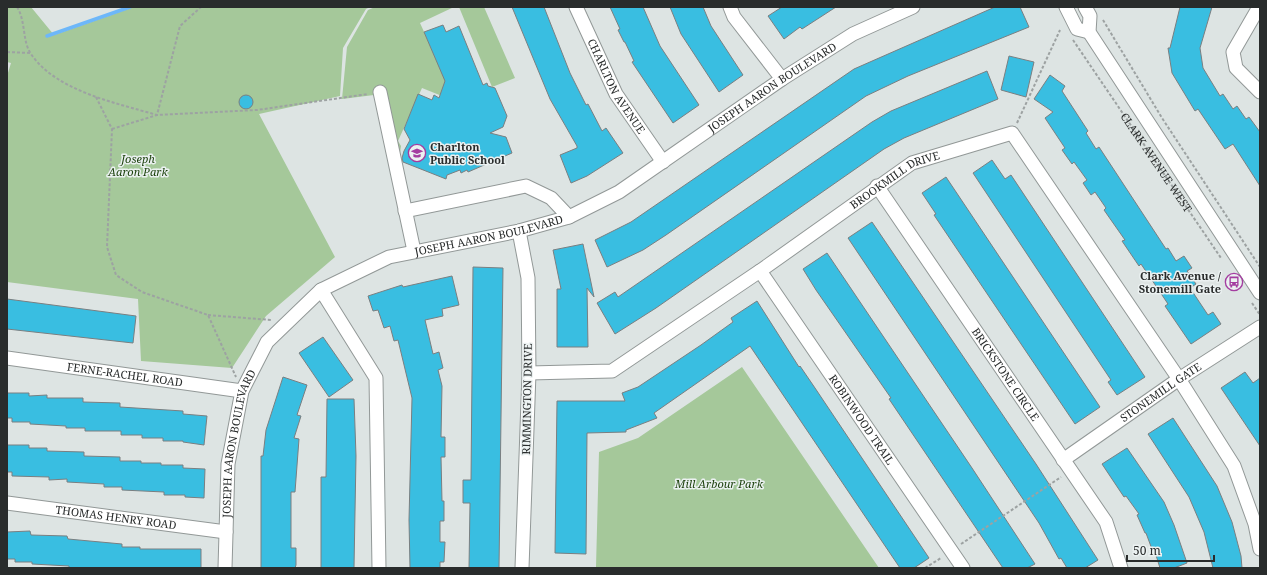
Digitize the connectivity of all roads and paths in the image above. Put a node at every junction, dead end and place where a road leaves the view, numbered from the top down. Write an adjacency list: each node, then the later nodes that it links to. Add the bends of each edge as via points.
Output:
1 (17, 7): 14 (path)
2 (201, 7): 19 (path, via 180,26)
3 (576, 7): 22 (street, CHARLTON AVENUE, via 616,94)
4 (730, 7): 15 (street, via 734,17)
5 (913, 7): 15 (street, JOSEPH AARON BOULEVARD, via 853,34)
6 (1066, 7): 11 (street, CLARK AVENUE WEST, via 1077,29)
7 (1085, 7): 11 (street, CLARK AVENUE WEST, via 1090,16)
8 (1259, 7): 17 (street, via 1234,52 1236,68)
9 (1101, 17): 29 (path, via 1162,118)
10 (1060, 30): 21 (path)
11 (1090, 32): 32 (street, CLARK AVENUE WEST)
12 (1070, 34): 28 (path, CLARK AVENUE WEST)
13 (7, 52): 14 (path)
14 (30, 53): 18 (path, via 48,73)
15 (782, 80): 22 (street, JOSEPH AARON BOULEVARD)
16 (380, 92): 19 (path, via 257,110); 24 (street)
17 (1260, 92)
18 (96, 97): 19 (path); 20 (path)
19 (157, 115): 20 (path)
20 (112, 129): 33 (path, via 107,247 116,275 142,292)
21 (1012, 133): 23 (street, BROOKMILL DRIVE, via 912,163); 39 (street)
22 (663, 162): 25 (street, JOSEPH AARON BOULEVARD, via 619,192)
23 (877, 186): 30 (street, BROOKMILL DRIVE); 41 (street, BRICKSTONE CIRCLE)
24 (405, 211): 25 (street, via 526,186 550,198); 27 (street)
25 (569, 217): 26 (street, JOSEPH AARON BOULEVARD)
26 (519, 231): 27 (street, JOSEPH AARON BOULEVARD); 38 (street, RIMMINGTON DRIVE, via 528,278)
27 (414, 251): 31 (street, JOSEPH AARON BOULEVARD, via 389,256)
28 (1222, 259)
29 (1260, 266)
30 (760, 271): 38 (street, BROOKMILL DRIVE, via 612,371); 45 (street, ROBINWOOD TRAIL)
31 (321, 290): 35 (street, JOSEPH AARON BOULEVARD); 47 (street, via 376,378)
32 (1254, 296): 34 (path)
33 (208, 315): 35 (path); 40 (path)
34 (1260, 315)
35 (286, 322): 40 (street, JOSEPH AARON BOULEVARD, via 266,342)
36 (1260, 327): 39 (street, STONEMILL GATE)
37 (7, 358): 40 (street, FERNE-RACHEL ROAD)
38 (529, 373): 48 (street, RIMMINGTON DRIVE)
39 (1179, 379): 41 (street, STONEMILL GATE); 44 (street, via 1234,466 1255,524)
40 (242, 391): 43 (street, JOSEPH AARON BOULEVARD, via 228,464)
41 (1067, 466): 45 (path); 51 (street, BRICKSTONE CIRCLE, via 1106,522)
42 (7, 503): 43 (street, THOMAS HENRY ROAD)
43 (226, 532): 46 (street, JOSEPH AARON BOULEVARD)
44 (1260, 549)
45 (952, 551): 49 (path); 50 (street, ROBINWOOD TRAIL)
46 (225, 568)
47 (379, 568)
48 (522, 568)
49 (925, 568)
50 (963, 568)
51 (1121, 568)

